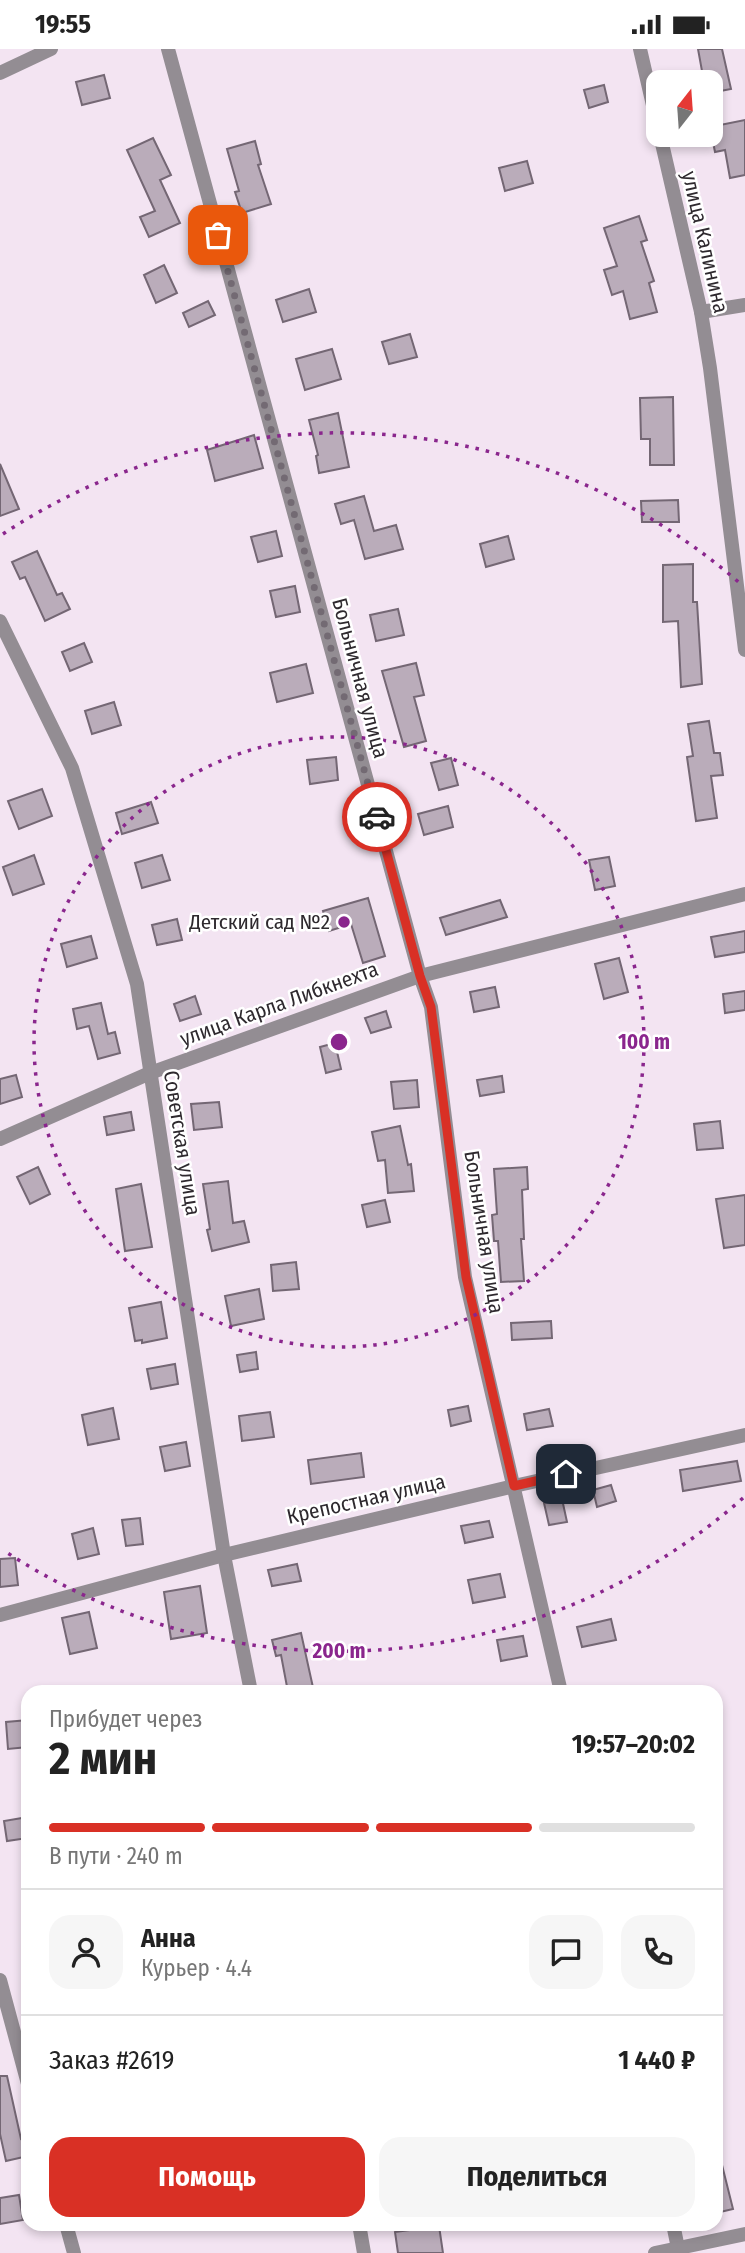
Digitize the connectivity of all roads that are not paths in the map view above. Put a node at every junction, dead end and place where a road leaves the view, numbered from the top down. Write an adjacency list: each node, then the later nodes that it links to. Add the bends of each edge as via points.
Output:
1 (51, 49): 4 (street)
2 (168, 49): 12 (street, Больничная улица)
3 (640, 49): 5 (street)
4 (0, 73)
5 (646, 75)
6 (663, 147): 8 (street, улица Калинина)
7 (745, 305): 8 (street)
8 (701, 312): 10 (street, улица Калинина)
9 (0, 621): 13 (street, Советская улица, via 72,768 137,984)
10 (745, 650)
11 (745, 894): 12 (street, улица Карла Либкнехта)
12 (420, 976): 13 (street, улица Карла Либкнехта); 16 (street, Больничная улица, via 431,1007 466,1277)
13 (150, 1073): 14 (street, улица Карла Либкнехта); 17 (street, Советская улица)
14 (0, 1139)
15 (745, 1434): 16 (street, Крепостная улица)
16 (514, 1486): 17 (street, Крепостная улица); 20 (street, Больничная улица)
17 (223, 1555): 18 (street, Крепостная улица); 19 (street, Советская улица)
18 (0, 1615)
19 (250, 1685)
20 (559, 1685)
21 (0, 1980): 22 (street)
22 (21, 2058)
23 (68, 2231): 28 (street)
24 (360, 2231): 29 (street)
25 (674, 2231): 27 (street)
26 (745, 2234): 27 (street)
27 (678, 2251): 30 (street)
28 (74, 2253)
29 (364, 2253)
30 (655, 2253)

